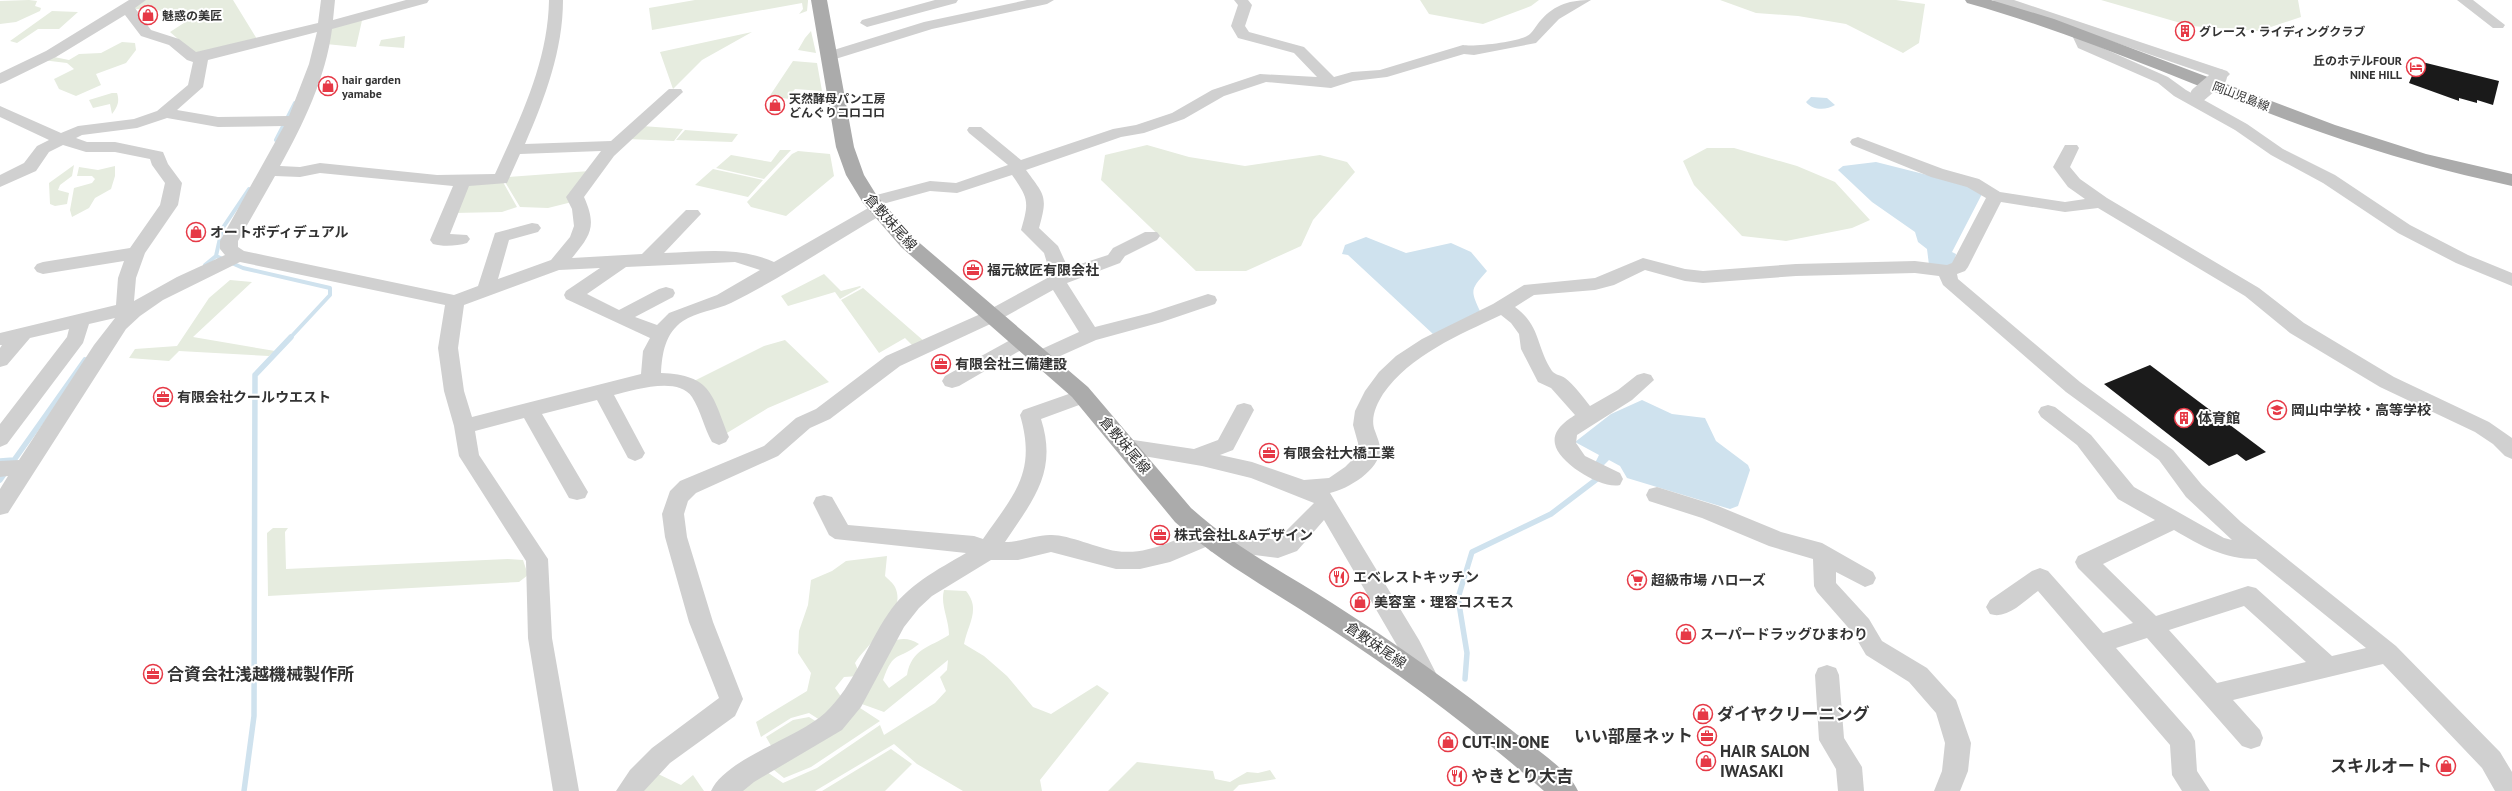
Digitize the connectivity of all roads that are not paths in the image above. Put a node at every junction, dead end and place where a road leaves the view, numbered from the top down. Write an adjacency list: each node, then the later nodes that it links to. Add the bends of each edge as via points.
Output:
1 (328, 0): 17 (street)
2 (422, 0): 17 (street)
3 (556, 0): 35 (street, via 556,21 547,60)
4 (819, 0): 19 (main road, 倉敷妹尾線)
5 (951, 0): 13 (street)
6 (1047, 0): 15 (street)
7 (1241, 0): 22 (street, via 1245,5 1238,26 1243,35 1299,50)
8 (1584, 0): 22 (street, via 1558,13 1546,23 1538,36 1531,40 1474,50 1463,48 1382,74 1352,77)
9 (1973, 0): 18 (main road, 岡山児島線)
10 (2000, 0): 18 (street)
11 (2464, 0): 16 (street)
12 (133, 4): 20 (street, via 146,33 174,42 192,57); 21 (street, via 51,54)
13 (916, 8): 14 (street); 15 (street)
14 (867, 23)
15 (929, 25): 19 (street)
16 (2498, 25)
17 (323, 26): 20 (street); 27 (street, via 319,58)
18 (2078, 29): 24 (street, via 2083,45 2162,80 2180,94); 24 (street, bridge, via 2222,74); 38 (main road, 岡山児島線, via 2356,139 2453,167)
19 (829, 56): 43 (main road, 倉敷妹尾線, via 846,151 859,184)
20 (201, 57): 26 (street, via 195,87)
21 (0, 79)
22 (1331, 83): 36 (street, via 1265,77 1218,93 1178,116 1138,130 1119,132)
23 (675, 92): 32 (street)
24 (2195, 98): 57 (street, via 2277,152 2329,179 2404,229 2462,259)
25 (0, 112): 30 (street)
26 (165, 113): 27 (street, via 218,122); 28 (street)
27 (288, 122): 37 (street)
28 (137, 123): 30 (street, via 78,130); 33 (street)
29 (975, 130): 36 (street, via 1010,157)
30 (61, 139): 33 (street, via 86,147); 40 (street, via 43,149 30,167)
31 (1858, 142): 41 (street, via 1937,173 1973,183)
32 (616, 146): 35 (street); 52 (street, via 575,197 581,208 584,224 580,236)
33 (115, 147): 48 (street, via 157,155 160,165 174,183 169,205)
34 (2071, 148): 42 (street, via 2061,167 2074,183)
35 (515, 149): 39 (street, via 501,179)
36 (1016, 167): 43 (street, via 957,188 930,186); 56 (street, via 1034,193 1037,204 1030,230 1052,247 1059,262)
37 (270, 170): 39 (street, via 300,172 320,168); 49 (street, via 228,241)
38 (2512, 180)
39 (463, 181): 47 (street, via 439,240)
40 (0, 182)
41 (1995, 196): 42 (street, via 2065,207); 55 (street, via 1959,267)
42 (2100, 202): 87 (street, via 2252,292 2297,328 2387,382 2482,427)
43 (874, 206): 54 (street); 64 (main road, 倉敷妹尾線, via 908,243)
44 (692, 214): 50 (street)
45 (532, 228): 58 (street, via 501,238)
46 (1151, 236): 56 (street, via 1119,252 1114,259 1071,273)
47 (461, 239)
48 (136, 252): 53 (street); 63 (street, via 127,278 124,302)
49 (230, 259): 61 (street); 63 (street)
50 (648, 260): 51 (street); 54 (street, via 735,256 752,259)
51 (622, 261): 52 (street); 65 (street, via 573,295)
52 (557, 264): 58 (street)
53 (43, 268)
54 (776, 270): 67 (street, via 724,299 676,317)
55 (1948, 271): 62 (street, via 1915,267 1796,270 1703,277 1644,264 1596,284 1531,289); 100 (street, via 1949,281 2041,361 2166,455 2194,491)
56 (1059, 280): 64 (street); 69 (street)
57 (2512, 280)
58 (486, 290): 61 (street)
59 (666, 293): 65 (street)
60 (1208, 300): 69 (street, via 1155,318)
61 (455, 301): 83 (street, via 448,348 454,391)
62 (1502, 307): 82 (street, via 1518,319 1528,334 1530,349 1545,377 1558,383); 92 (street, via 1434,338 1390,372 1374,392 1366,410 1363,424 1369,454 1360,466 1334,485)
63 (129, 311): 66 (street); 90 (street)
64 (992, 316): 71 (main road, 倉敷妹尾線); 114 (street, via 893,362 823,414 803,423 771,451 688,487 678,497 673,514 676,537 700,622 731,699 726,708 669,748 642,772)
65 (620, 317): 67 (street, via 648,331)
66 (80, 321): 68 (street); 85 (street, via 76,338)
67 (662, 332): 74 (street, via 653,350)
68 (24, 334): 70 (street); 73 (street)
69 (1090, 335): 72 (street)
70 (0, 339)
71 (1020, 341): 72 (main road, 倉敷妹尾線); 76 (street)
72 (1040, 358): 78 (main road, 倉敷妹尾線)
73 (0, 360)
74 (650, 379): 77 (street); 84 (street, via 685,383 695,387 702,396)
75 (1644, 380): 82 (street, via 1630,394)
76 (952, 381)
77 (602, 391): 79 (street); 88 (street)
78 (1083, 396): 86 (main road, 倉敷妹尾線); 101 (street, via 1030,415 1036,435 1037,462 1028,491)
79 (529, 409): 83 (street); 93 (street)
80 (1244, 410): 89 (street, via 1226,445 1205,452)
81 (2048, 412): 98 (street, via 2084,440 2126,494)
82 (1588, 416): 91 (street, via 1567,432 1565,444 1578,461)
83 (464, 426): 113 (street, via 469,456 537,559 540,638)
84 (719, 437)
85 (0, 439)
86 (1127, 447): 89 (street); 99 (main road, 倉敷妹尾線, via 1183,515)
87 (2512, 451)
88 (635, 453)
89 (1197, 458): 92 (street, via 1243,468)
90 (10, 468): 97 (street)
91 (1602, 474)
92 (1305, 488): 96 (street, via 1322,498)
93 (577, 492)
94 (1657, 495): 102 (street, via 1710,512 1777,540)
95 (824, 503): 101 (street, via 837,529 843,532 974,545)
96 (1326, 504): 99 (street, via 1289,545 1278,549); 110 (street, via 1411,647)
97 (0, 507)
98 (2175, 520): 100 (street, via 2218,545 2238,550); 105 (street, via 2086,562)
99 (1212, 541): 101 (street, via 1140,560 1116,560 1051,543 1018,551); 110 (main road, 倉敷妹尾線, via 1242,562 1313,603)
100 (2261, 550): 107 (street)
101 (987, 551): 115 (street, via 924,589 911,600 896,620 852,700 833,722 745,774)
102 (1824, 554): 103 (street); 118 (street, via 1825,586 1861,626 1874,648 1918,675 1947,708 1958,743 1955,771)
103 (1866, 578)
104 (1998, 607): 106 (street, via 2040,576)
105 (2151, 626): 106 (street); 108 (street, via 2248,595); 111 (street)
106 (2099, 644): 119 (street, via 2182,741 2185,775)
107 (2388, 653): 108 (street); 120 (street, via 2491,760)
108 (2327, 668): 111 (street)
109 (1827, 674): 117 (street, via 1832,740 1850,767)
110 (1428, 681): 116 (main road, 倉敷妹尾線, via 1475,715)
111 (2212, 695): 112 (street)
112 (2250, 738)
113 (566, 791)
114 (629, 791)
115 (724, 791)
116 (1564, 791)
117 (1851, 791)
118 (1947, 791)
119 (2197, 791)
120 (2509, 791)

